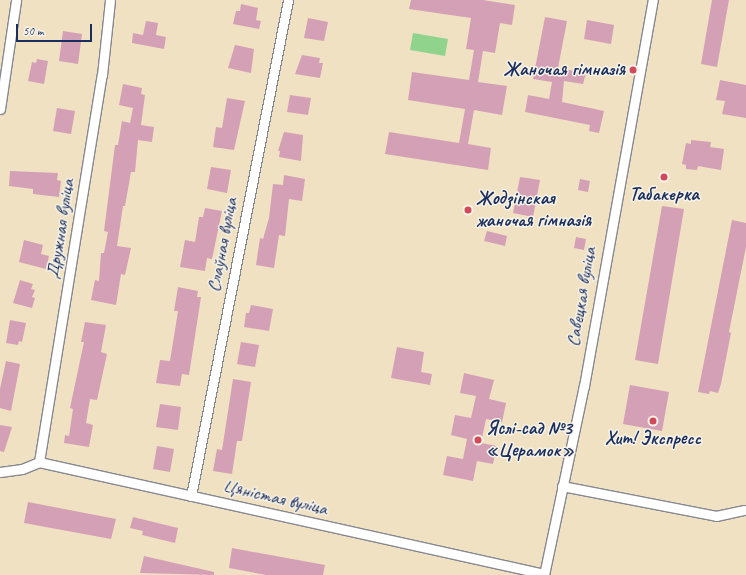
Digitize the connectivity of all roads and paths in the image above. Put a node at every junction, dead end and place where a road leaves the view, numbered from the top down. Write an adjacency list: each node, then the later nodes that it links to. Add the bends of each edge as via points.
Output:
1 (16, 0): 5 (street)
2 (110, 0): 6 (street, Дружная вуліца, via 100,90)
3 (288, 0): 9 (street, Слаўная вуліца)
4 (653, 0): 8 (street, Савецкая вуліца, via 584,386)
5 (0, 109)
6 (39, 462): 7 (street, via 22,469); 9 (street, Цяністая вуліца)
7 (0, 472)
8 (562, 486): 10 (street, via 716,516); 11 (street, Савецкая вуліца)
9 (192, 496): 11 (street, Цяністая вуліца)
10 (744, 510)
11 (544, 574)

